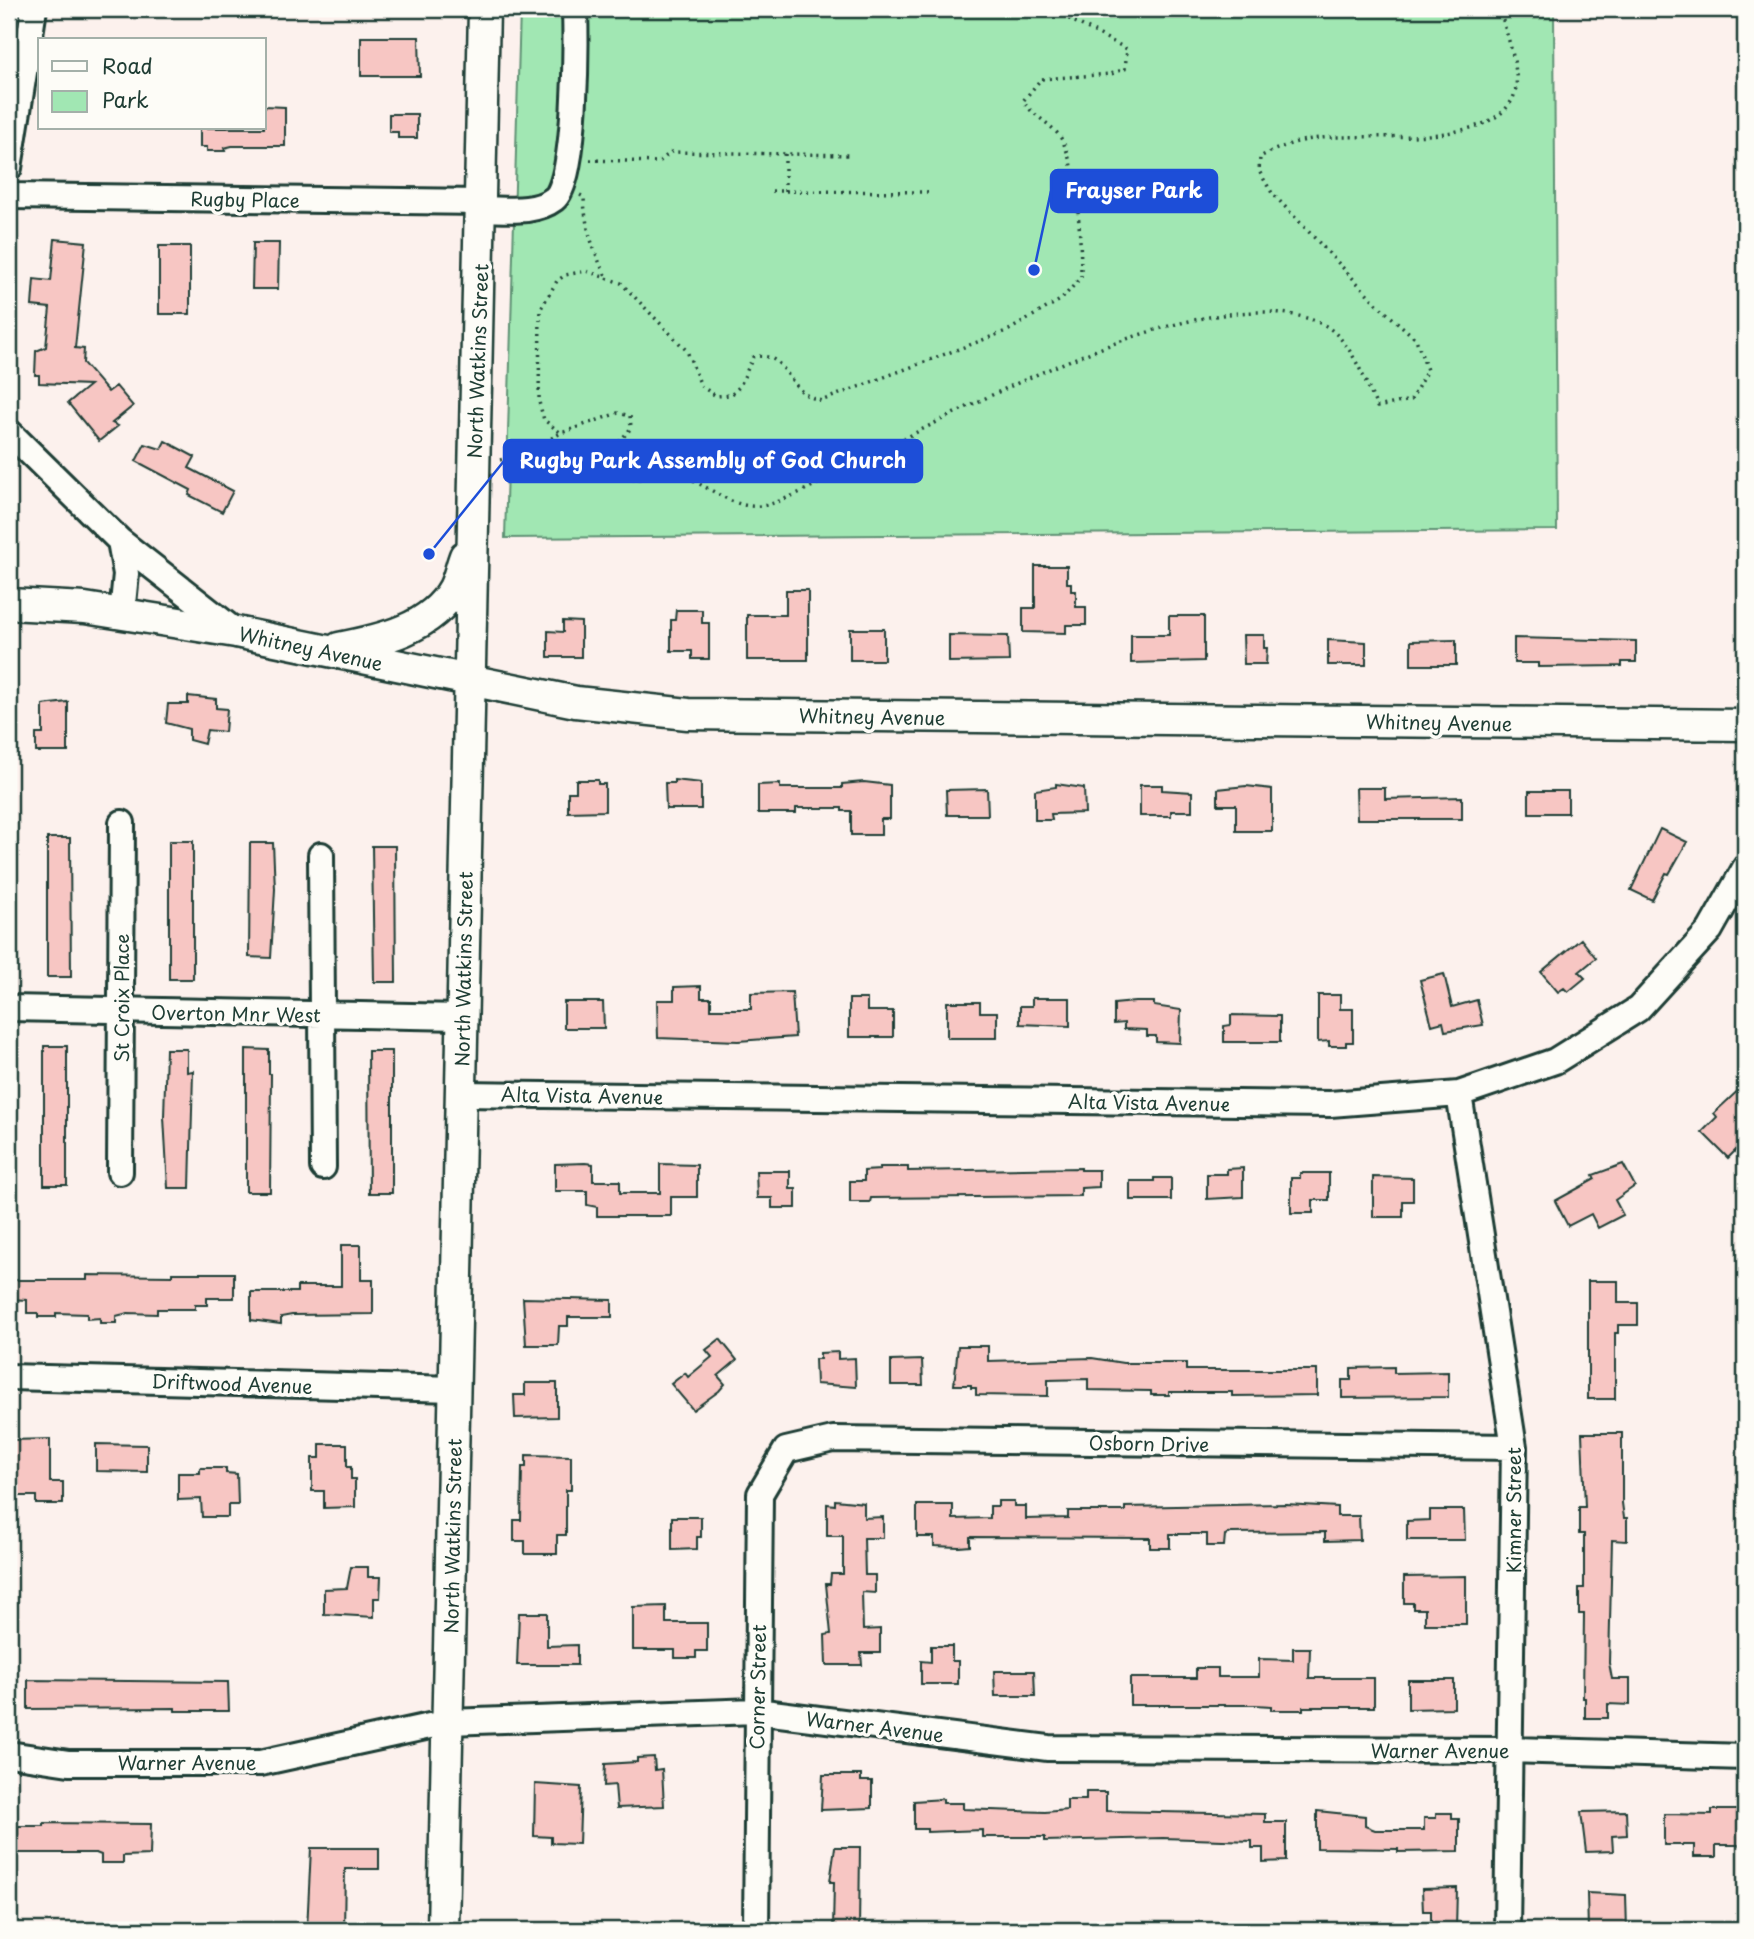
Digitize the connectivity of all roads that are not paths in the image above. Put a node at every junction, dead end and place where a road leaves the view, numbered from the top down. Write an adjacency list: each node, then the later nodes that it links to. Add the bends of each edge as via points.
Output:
1 (34, 9): 4 (street)
2 (484, 9): 6 (main road, North Watkins Street)
3 (575, 9): 6 (street, Rugby Place, via 564,184 556,198 535,209)
4 (9, 168)
5 (9, 197): 6 (street, Rugby Place)
6 (481, 205): 8 (main road, North Watkins Street)
7 (9, 432): 9 (street)
8 (472, 536): 13 (main road, via 453,589 432,614 380,640); 14 (main road, North Watkins Street)
9 (120, 541): 11 (street, via 126,574); 12 (street)
10 (9, 604): 11 (main road, Whitney Avenue)
11 (121, 614): 12 (main road, Whitney Avenue)
12 (236, 632): 13 (main road, Whitney Avenue)
13 (323, 650): 14 (main road, Whitney Avenue)
14 (468, 681): 15 (main road, Whitney Avenue, via 576,702 688,714); 22 (main road, North Watkins Street)
15 (1745, 725)
16 (122, 824): 20 (street, St Croix Place)
17 (321, 855): 21 (street)
18 (1745, 868): 24 (street, Alta Vista Avenue, via 1710,930 1637,1009 1555,1060)
19 (9, 1008): 20 (street, Overton Mnr West)
20 (121, 1010): 21 (street, Overton Mnr West); 26 (street, St Croix Place)
21 (322, 1014): 22 (street, Overton Mnr West); 25 (street)
22 (462, 1017): 23 (main road, North Watkins Street)
23 (461, 1094): 24 (street, Alta Vista Avenue, via 1330,1104); 28 (main road, North Watkins Street)
24 (1459, 1094): 29 (street, Kimner Street)
25 (323, 1167)
26 (120, 1172)
27 (9, 1377): 28 (street, Driftwood Avenue)
28 (456, 1389): 32 (main road, North Watkins Street)
29 (1514, 1447): 30 (street, Osborn Drive, via 833,1438); 33 (street, Kimner Street)
30 (786, 1450): 31 (street, Corner Street, via 760,1494)
31 (756, 1711): 32 (street, Warner Avenue); 33 (street, Warner Avenue, via 1048,1748); 37 (street, Corner Street)
32 (448, 1722): 34 (street, Warner Avenue, via 260,1763 69,1763); 36 (main road, North Watkins Street)
33 (1512, 1750): 35 (street, Warner Avenue); 38 (street, Kimner Street)
34 (9, 1754)
35 (1745, 1757)
36 (443, 1930)
37 (756, 1930)
38 (1507, 1930)

